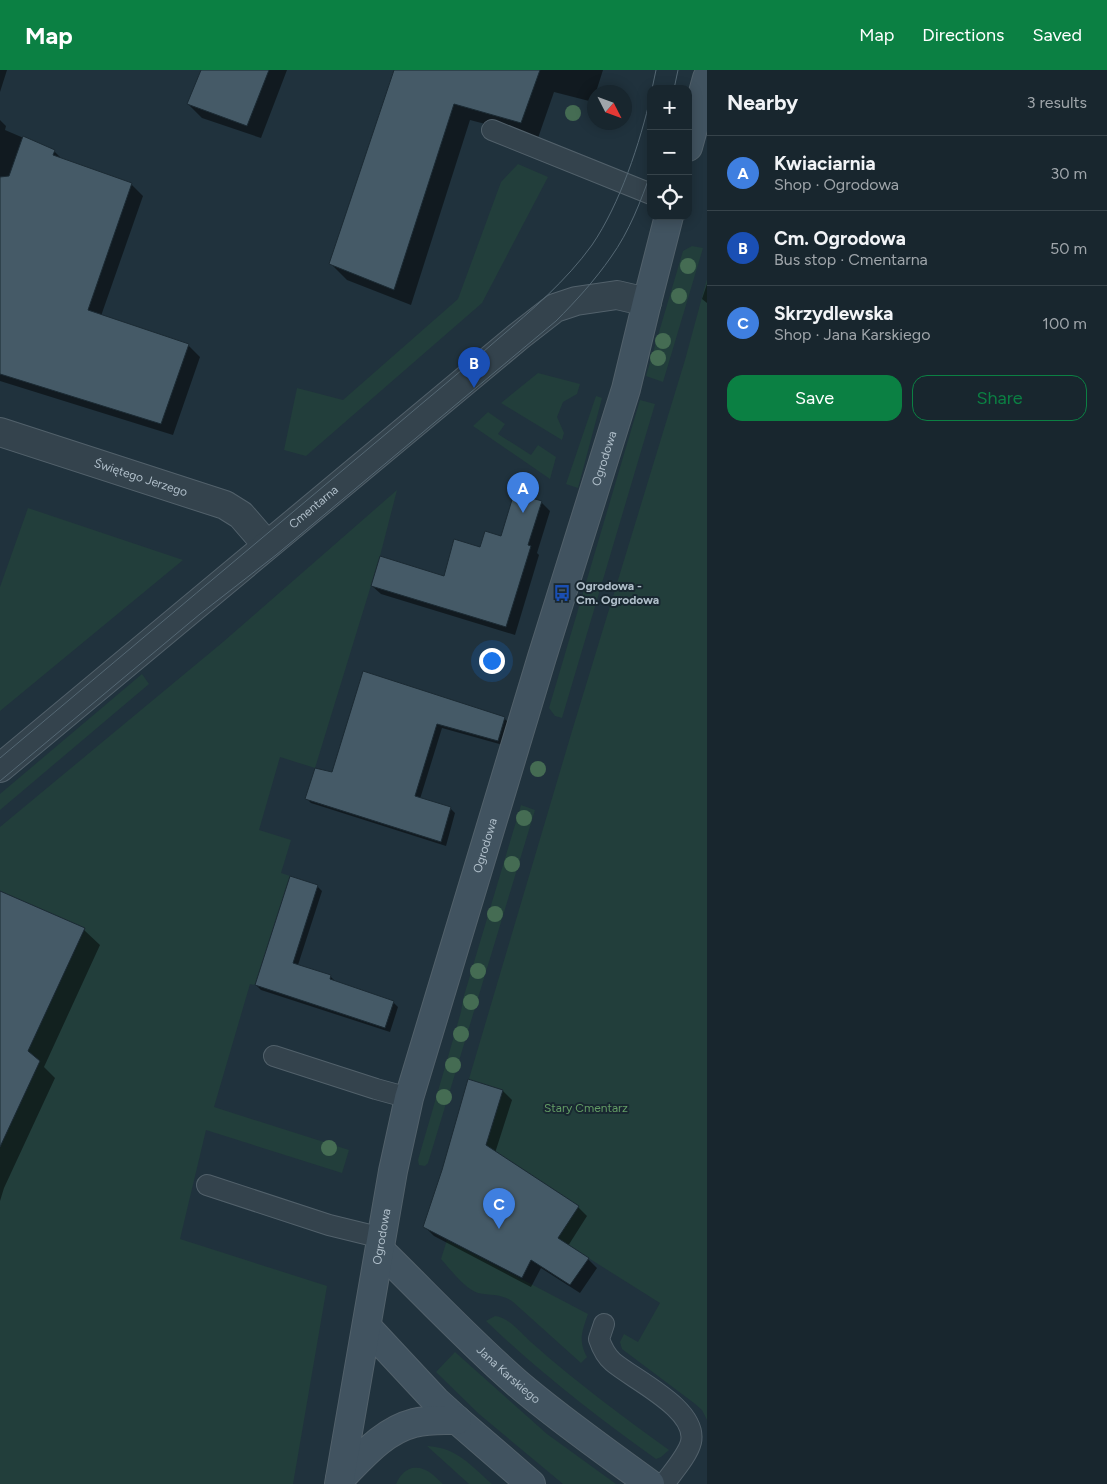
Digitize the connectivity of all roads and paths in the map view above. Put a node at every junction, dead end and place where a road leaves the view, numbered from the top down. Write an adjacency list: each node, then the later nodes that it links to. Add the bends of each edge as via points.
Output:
1 (707, 78): 3 (main road)
2 (492, 130): 4 (lane)
3 (692, 132)
4 (647, 192)
5 (668, 220): 6 (main road, Ogrodowa)
6 (647, 302): 8 (street, Cmentarna, via 618,295 576,300 555,308); 11 (main road, Ogrodowa, via 626,389)
7 (0, 432): 8 (street, Świętego Jerzego, via 225,505 240,515)
8 (267, 545): 9 (street, Cmentarna)
9 (0, 768)
10 (274, 1056): 11 (lane)
11 (409, 1098): 13 (main road, Ogrodowa)
12 (208, 1185): 13 (lane)
13 (381, 1244): 15 (main road, Ogrodowa); 19 (main road, Jana Karskiego, via 457,1326 516,1382)
14 (604, 1324): 20 (lane, via 599,1339 604,1352 672,1404 689,1423 691,1443)
15 (367, 1327): 16 (main road); 17 (main road, Ogrodowa)
16 (457, 1420): 17 (main road, via 434,1419 400,1428 380,1440); 18 (main road)
17 (339, 1481)
18 (531, 1484)
19 (650, 1484)
20 (664, 1484)

